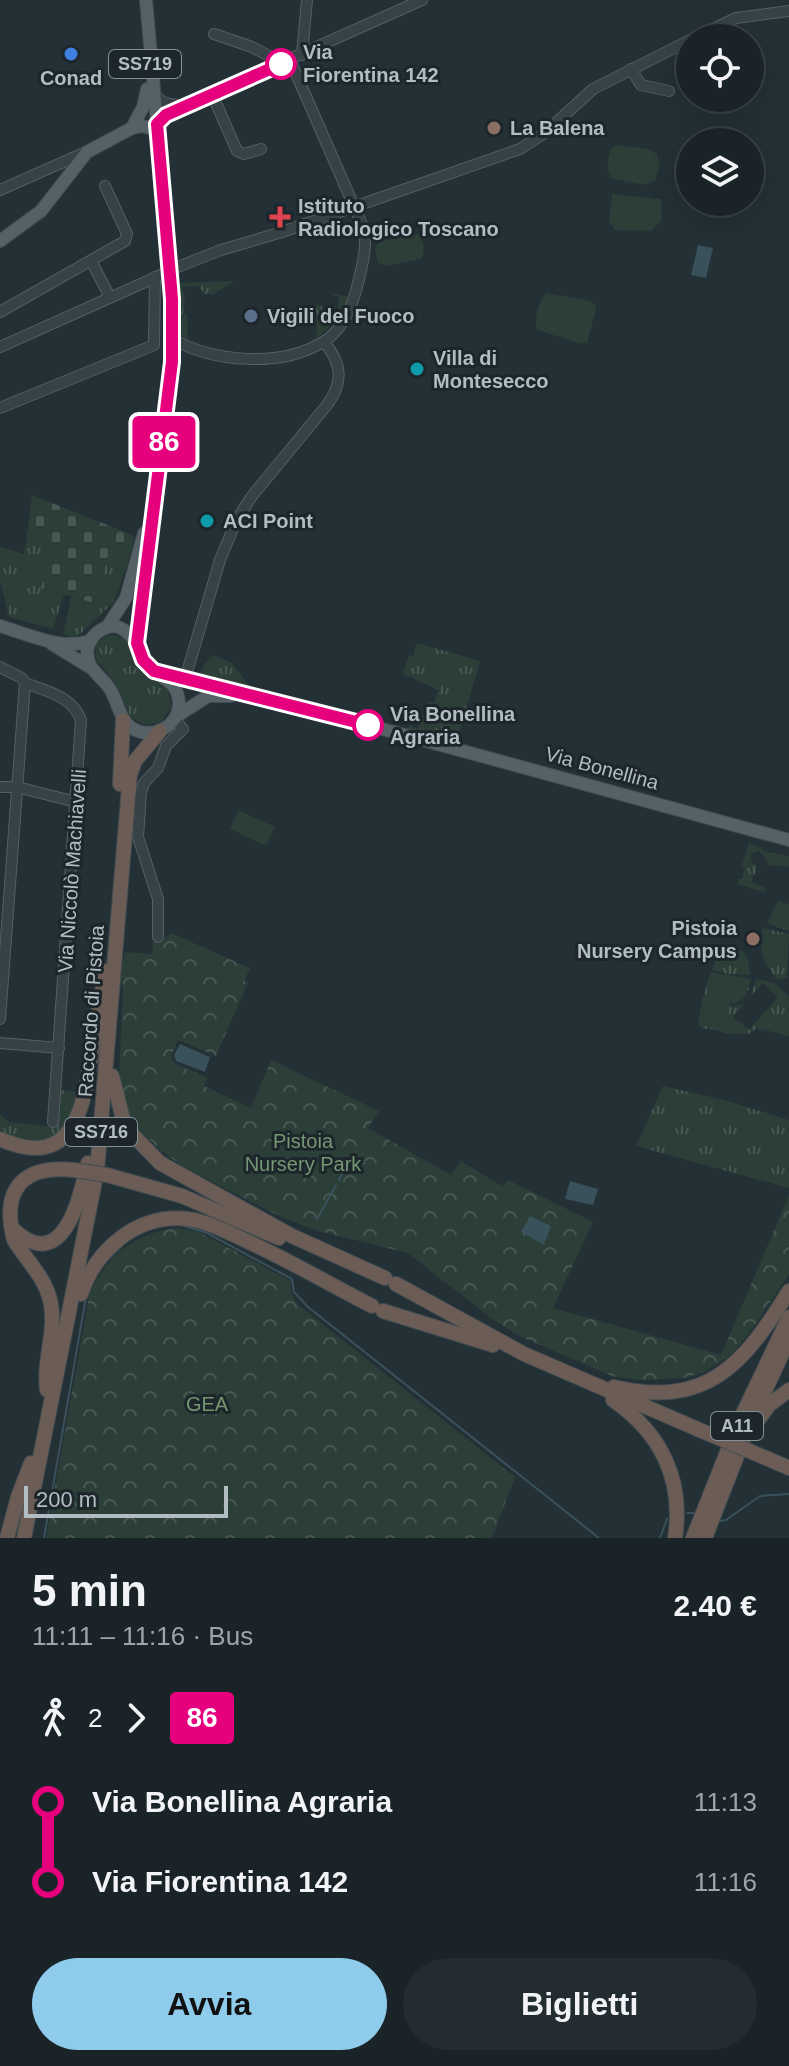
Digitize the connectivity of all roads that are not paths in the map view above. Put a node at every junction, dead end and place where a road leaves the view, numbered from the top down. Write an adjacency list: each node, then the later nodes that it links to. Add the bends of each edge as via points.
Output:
1 (140, 0): 13 (main road, SS719)
2 (146, 0): 13 (main road, SS719)
3 (307, 0): 9 (street)
4 (422, 0): 9 (street)
5 (789, 11): 6 (street)
6 (725, 24)
7 (214, 34): 10 (street)
8 (676, 47): 11 (street)
9 (302, 55): 10 (street)
10 (286, 62): 14 (street); 22 (street)
11 (631, 69): 12 (street, via 641,85); 22 (street, via 587,94 520,149)
12 (669, 91)
13 (150, 92): 15 (street, via 168,104); 16 (main road, SS719); 17 (main road)
14 (212, 94): 15 (street); 18 (street, via 239,153)
15 (184, 106): 16 (street)
16 (154, 126): 17 (main road); 25 (main road, SS719)
17 (132, 128): 19 (main road)
18 (261, 149)
19 (68, 165): 21 (street); 23 (main road, via 41,211)
20 (105, 186): 24 (street, via 127,239)
21 (0, 190)
22 (356, 207): 25 (street); 29 (street, via 365,242 358,284 344,319)
23 (0, 241)
24 (91, 261): 26 (street); 27 (street)
25 (163, 274): 26 (street); 28 (main road, SS719); 33 (street, via 154,345); 35 (main road, SS719, via 164,371 147,516 130,587)
26 (110, 297): 30 (street)
27 (0, 312)
28 (172, 339): 31 (street); 32 (main road, SS719)
29 (324, 342): 31 (street, via 260,359); 42 (street, via 339,365 337,389 247,503 228,538)
30 (0, 347)
31 (190, 349): 32 (street)
32 (172, 356): 38 (main road, SS719)
33 (0, 408)
34 (0, 626): 36 (main road)
35 (107, 627): 37 (main road); 38 (main road, via 124,629)
36 (46, 641): 37 (main road); 40 (main road)
37 (90, 641): 40 (main road)
38 (137, 643): 41 (main road)
39 (0, 667): 43 (street, Via Niccolò Machiavelli)
40 (92, 669): 46 (main road, via 109,688)
41 (154, 671): 42 (main road, Via Bonellina); 45 (main road, via 176,688)
42 (185, 679): 44 (main road, Via Bonellina)
43 (25, 683): 49 (street); 50 (street, Via Niccolò Machiavelli, via 65,699 78,711)
44 (266, 699): 45 (main road, Via Bonellina, via 212,695); 51 (main road, Via Bonellina)
45 (176, 717): 47 (main road, Via Bonellina); 52 (street, via 183,729 142,785 140,804 138,834 158,897)
46 (123, 720): 47 (main road, via 138,731); 53 (highway, Raccordo di Pistoia / SS716)
47 (160, 731): 55 (highway, Raccordo di Pistoia / SS716, via 130,775)
48 (0, 787): 49 (street)
49 (17, 787): 50 (street); 54 (street)
50 (76, 802): 57 (street, Via Niccolò Machiavelli)
51 (789, 840)
52 (158, 937)
53 (106, 971): 59 (highway, via 77,1121 62,1138 45,1146 21,1147); 60 (highway, Raccordo di Pistoia / SS716)
54 (0, 1019)
55 (110, 1025): 63 (highway, via 116,1099 145,1150 177,1174); 67 (highway, Raccordo di Pistoia / SS716, via 97,1171)
56 (0, 1043): 57 (street)
57 (59, 1048): 58 (street, Via Niccolò Machiavelli)
58 (53, 1122)
59 (0, 1139)
60 (90, 1155): 61 (highway, via 77,1208 62,1233 35,1241); 71 (highway, Raccordo di Pistoia / SS716)
61 (9, 1225): 62 (highway, bridge, via 5,1202 17,1180 42,1170 74,1170 182,1196); 71 (highway, via 51,1301)
62 (250, 1226): 63 (highway); 64 (highway)
63 (329, 1255): 69 (highway, via 390,1281)
64 (317, 1276): 67 (highway, via 206,1223 156,1221 125,1234 99,1259); 69 (highway, via 378,1308)
65 (789, 1291): 70 (highway, via 744,1357 716,1378 692,1387 651,1393 625,1390)
66 (789, 1317): 81 (highway, A11, via 739,1422)
67 (65, 1336): 73 (highway, Raccordo di Pistoia / SS716)
68 (789, 1339): 75 (highway, A11)
69 (524, 1354): 70 (highway)
70 (542, 1362): 74 (highway, bridge); 80 (highway, via 613,1400 651,1434 676,1487)
71 (47, 1390): 73 (highway, Raccordo di Pistoia / SS716)
72 (789, 1390): 75 (highway, via 765,1411)
73 (35, 1463): 76 (highway, via 18,1497); 77 (highway, Raccordo di Pistoia / SS716); 78 (highway, Raccordo di Pistoia / SS716); 79 (highway, via 40,1481)
74 (789, 1468)
75 (731, 1469): 82 (highway, A11)
76 (7, 1538)
77 (16, 1538)
78 (24, 1538)
79 (33, 1538)
80 (675, 1538)
81 (693, 1538)
82 (705, 1538)

